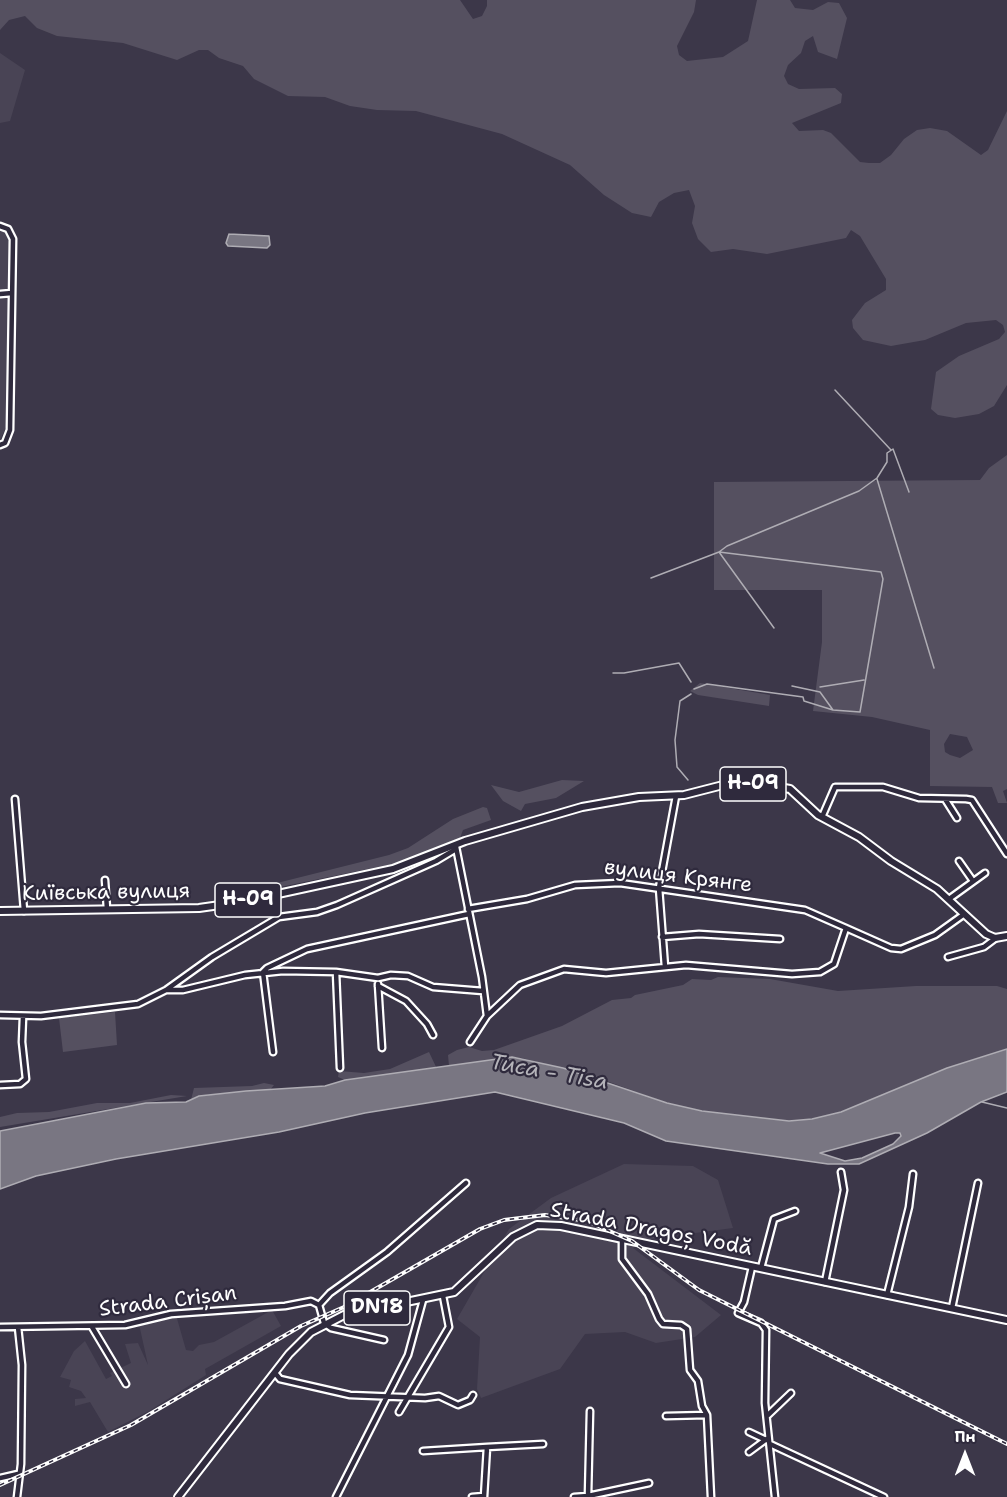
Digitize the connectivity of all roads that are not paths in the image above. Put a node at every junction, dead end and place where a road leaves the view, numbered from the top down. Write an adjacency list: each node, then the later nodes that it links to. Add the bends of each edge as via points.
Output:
1 (1, 226): 3 (street, via 8,229 13,239)
2 (0, 294): 3 (street)
3 (12, 294): 4 (street, via 10,430)
4 (0, 445)
5 (676, 796): 8 (main road, Н-09, via 723,785 776,784 790,789); 10 (main road, Н-09, via 639,797 582,807); 16 (street)
6 (945, 799): 8 (street, via 919,798 883,787 835,787); 9 (street); 11 (street, via 972,800)
7 (15, 800): 19 (street)
8 (822, 817): 17 (main road, Н-09, via 859,837)
9 (957, 818)
10 (455, 847): 18 (main road, Київська вулиця / Н-09, via 393,869 241,902 199,908); 21 (street); 34 (street, via 436,861 337,905 279,917)
11 (1007, 854)
12 (959, 861): 15 (street)
13 (985, 873): 15 (street)
14 (105, 880): 18 (street)
15 (973, 881): 17 (street)
16 (659, 888): 21 (street, вулиця Крянге, via 596,883); 23 (street, вулиця Крянге, via 805,910); 25 (street)
17 (949, 899): 22 (main road, Н-09)
18 (107, 909): 19 (main road, Київська вулиця / Н-09)
19 (24, 910): 20 (main road, Київська вулиця / Н-09)
20 (0, 911)
21 (469, 912): 30 (street, вулиця Крянге, via 307,949); 35 (street)
22 (963, 915): 23 (street, вулиця Крянге, via 935,935 895,950); 26 (main road, Н-09)
23 (846, 928): 29 (street, via 834,964 820,972)
24 (1007, 936): 26 (main road)
25 (662, 937): 27 (street, via 699,934); 29 (street)
26 (996, 938): 28 (street, via 984,947)
27 (780, 939)
28 (948, 957)
29 (664, 967): 37 (street, via 606,973 564,969 520,986)
30 (263, 972): 31 (street); 34 (street, via 183,990); 42 (street)
31 (336, 972): 32 (street); 43 (street)
32 (378, 978): 33 (street); 35 (street, via 408,976 433,987)
33 (378, 986): 39 (street, via 406,1001); 41 (street)
34 (166, 990): 38 (street, via 129,1006)
35 (483, 991): 37 (street)
36 (0, 1014): 38 (street)
37 (487, 1016): 40 (street)
38 (23, 1017): 44 (street, via 26,1079 20,1084)
39 (433, 1035)
40 (470, 1042)
41 (382, 1048)
42 (273, 1052)
43 (340, 1068)
44 (0, 1085)
45 (842, 1172): 53 (street, via 844,1190)
46 (913, 1174): 54 (street, via 909,1208)
47 (466, 1183): 57 (street)
48 (978, 1183): 58 (street)
49 (795, 1211): 52 (street, via 772,1221)
50 (622, 1239): 51 (main road, Strada Dragoș Vodă / DN18); 55 (main road, Strada Dragoș Vodă / DN18, via 551,1225 531,1226 507,1243 465,1284); 75 (street, via 622,1259 648,1294 659,1319 663,1324 687,1329 690,1370 698,1381)
51 (752, 1267): 52 (main road, Strada Dragoș Vodă / DN18); 73 (street, via 738,1313 761,1323 766,1330)
52 (761, 1268): 53 (main road, Strada Dragoș Vodă / DN18)
53 (825, 1282): 54 (main road, Strada Dragoș Vodă / DN18)
54 (887, 1295): 58 (main road, Strada Dragoș Vodă / DN18)
55 (443, 1296): 56 (main road, Strada Dragoș Vodă / DN18); 70 (street, via 449,1327)
56 (423, 1300): 60 (main road, Strada Dragoș Vodă / DN18, via 353,1313); 69 (street, via 408,1355)
57 (319, 1305): 60 (street); 63 (street, Strada Crișan, via 311,1302 171,1314 129,1325)
58 (952, 1308): 59 (main road, Strada Dragoș Vodă / DN18)
59 (1007, 1320)
60 (324, 1323): 64 (street); 65 (main road, Strada Dragoș Vodă / DN18, via 304,1337)
61 (0, 1327): 62 (street, Strada Crișan)
62 (18, 1327): 63 (street, Strada Crișan); 82 (street, via 22,1365)
63 (92, 1328): 66 (street)
64 (384, 1340)
65 (275, 1373): 69 (street, via 280,1379 350,1395); 87 (main road, Strada Dragoș Vodă / DN18)
66 (126, 1384)
67 (791, 1393): 73 (street)
68 (473, 1395): 70 (street, via 458,1405 439,1396)
69 (388, 1396): 70 (street); 88 (street)
70 (407, 1396): 71 (street)
71 (399, 1412)
72 (590, 1412): 85 (street)
73 (768, 1415): 77 (street)
74 (666, 1416): 75 (street)
75 (707, 1416): 92 (street)
76 (749, 1432): 77 (street)
77 (768, 1440): 81 (street); 93 (street); 94 (street)
78 (543, 1444): 79 (street)
79 (487, 1447): 80 (street); 90 (street)
80 (423, 1451)
81 (749, 1452)
82 (18, 1474): 83 (street); 86 (street)
83 (0, 1478)
84 (649, 1483): 85 (street)
85 (588, 1496): 91 (street)
86 (17, 1497)
87 (178, 1497)
88 (336, 1497)
89 (472, 1497): 90 (street)
90 (484, 1497)
91 (574, 1497)
92 (711, 1497)
93 (775, 1497)
94 (884, 1497)

